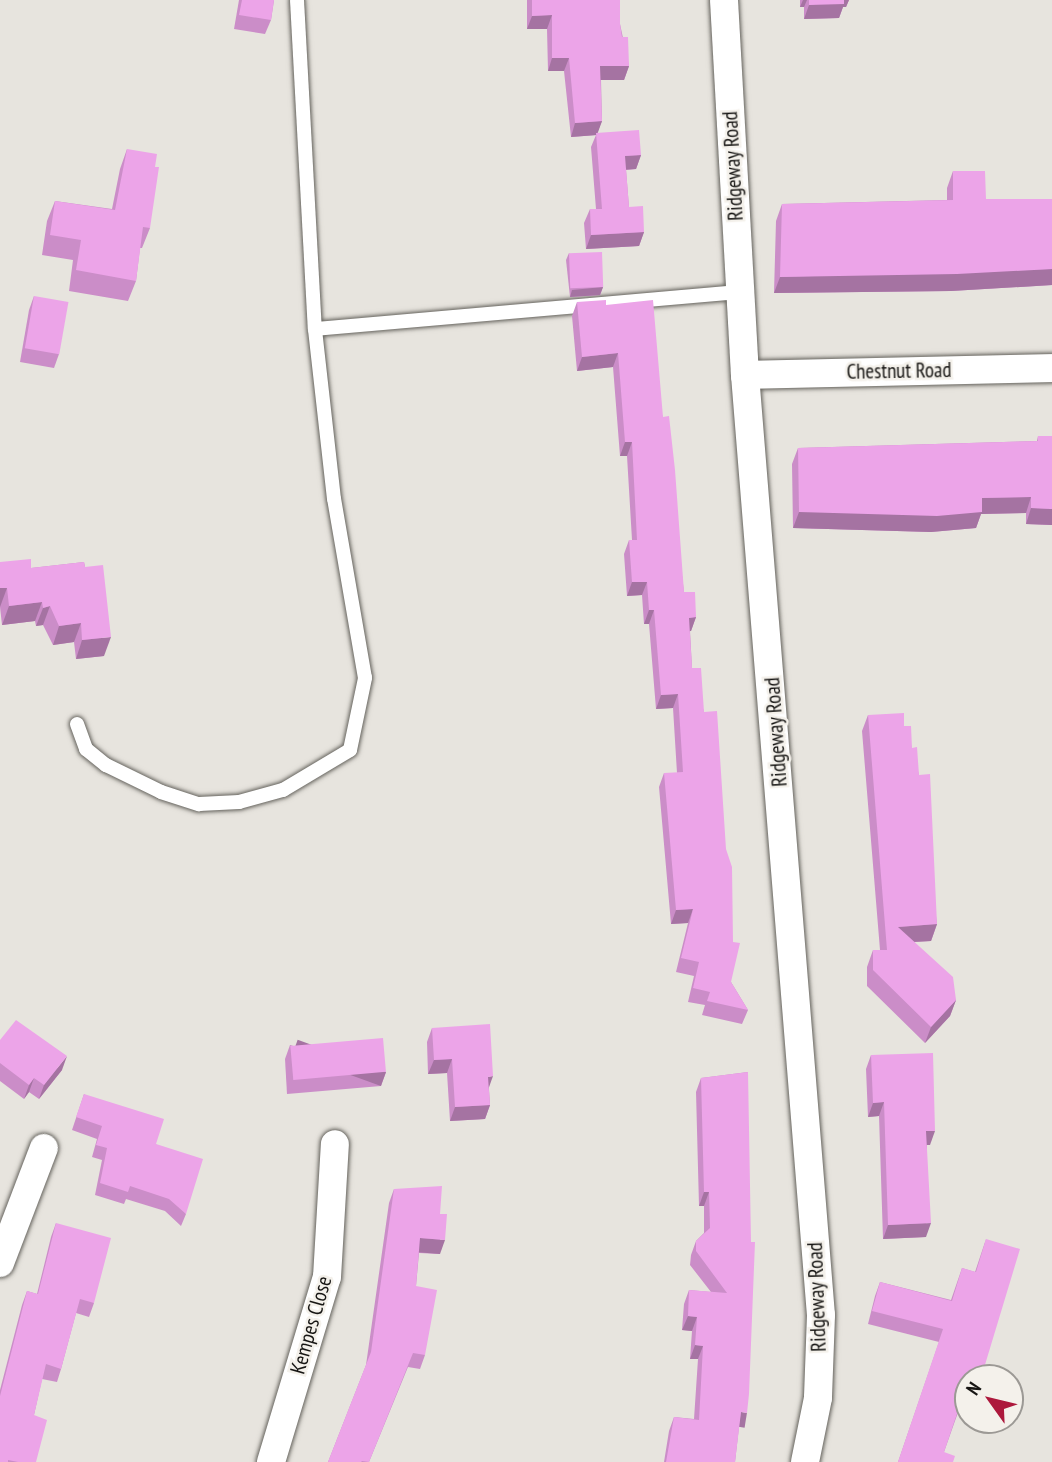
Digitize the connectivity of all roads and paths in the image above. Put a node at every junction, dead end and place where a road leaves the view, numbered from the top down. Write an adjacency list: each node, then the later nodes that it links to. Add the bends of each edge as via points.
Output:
1 (297, 0): 4 (lane)
2 (724, 0): 3 (street, Ridgeway Road)
3 (740, 292): 4 (lane); 6 (street, Ridgeway Road)
4 (315, 329): 7 (lane, via 334,499 365,678 350,750 283,790 239,802 199,804 161,792 106,765 86,749)
5 (1052, 368): 6 (street, Chestnut Road)
6 (746, 375): 12 (street, Ridgeway Road, via 821,1315 818,1398)
7 (77, 724)
8 (335, 1144): 11 (street, Kempes Close, via 327,1277)
9 (44, 1148): 10 (street)
10 (0, 1263)
11 (271, 1462)
12 (805, 1462)

